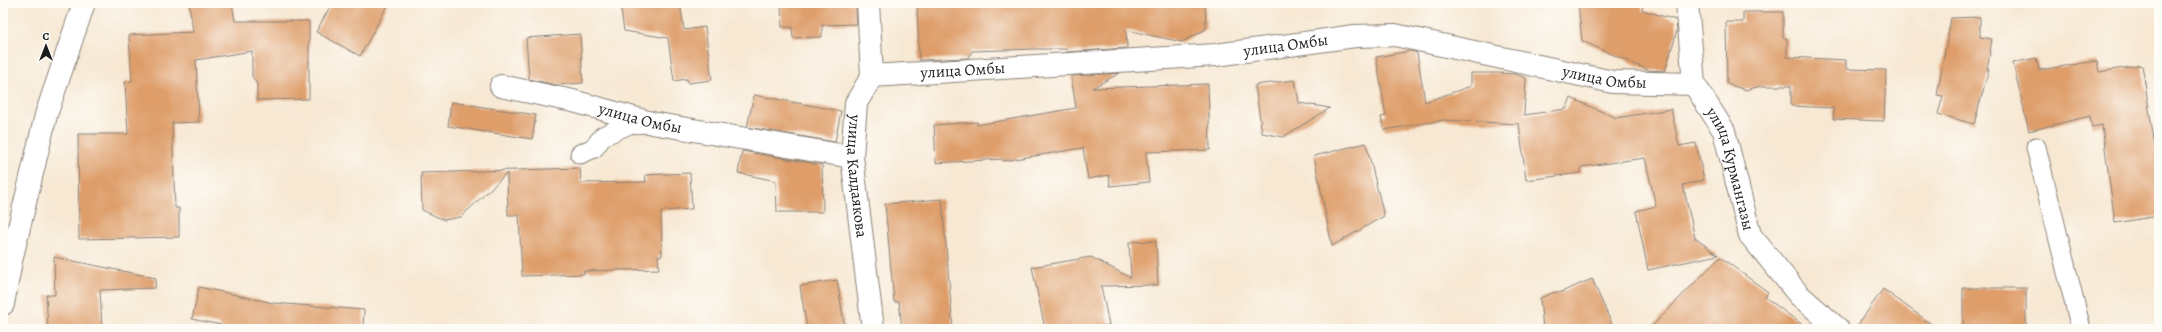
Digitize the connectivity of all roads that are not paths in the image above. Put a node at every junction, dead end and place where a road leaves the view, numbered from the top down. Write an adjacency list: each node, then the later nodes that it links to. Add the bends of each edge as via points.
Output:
1 (84, 3): 11 (street, via 46,116)
2 (868, 3): 4 (street)
3 (1688, 3): 5 (street, улица Курмангазы)
4 (872, 76): 5 (street, улица Омбы, via 1216,55 1355,36 1395,35 1613,82); 10 (street, улица Калдаякова, via 856,103)
5 (1694, 84): 13 (street, улица Курмангазы, via 1724,131 1750,235 1799,295)
6 (501, 86): 7 (street, улица Омбы, via 573,101)
7 (652, 123): 9 (lane, via 629,124 603,136 594,148); 10 (street, улица Омбы)
8 (2036, 147): 14 (lane)
9 (580, 154)
10 (852, 157): 12 (street, улица Калдаякова)
11 (3, 304)
12 (873, 329)
13 (1838, 329)
14 (2081, 329)

